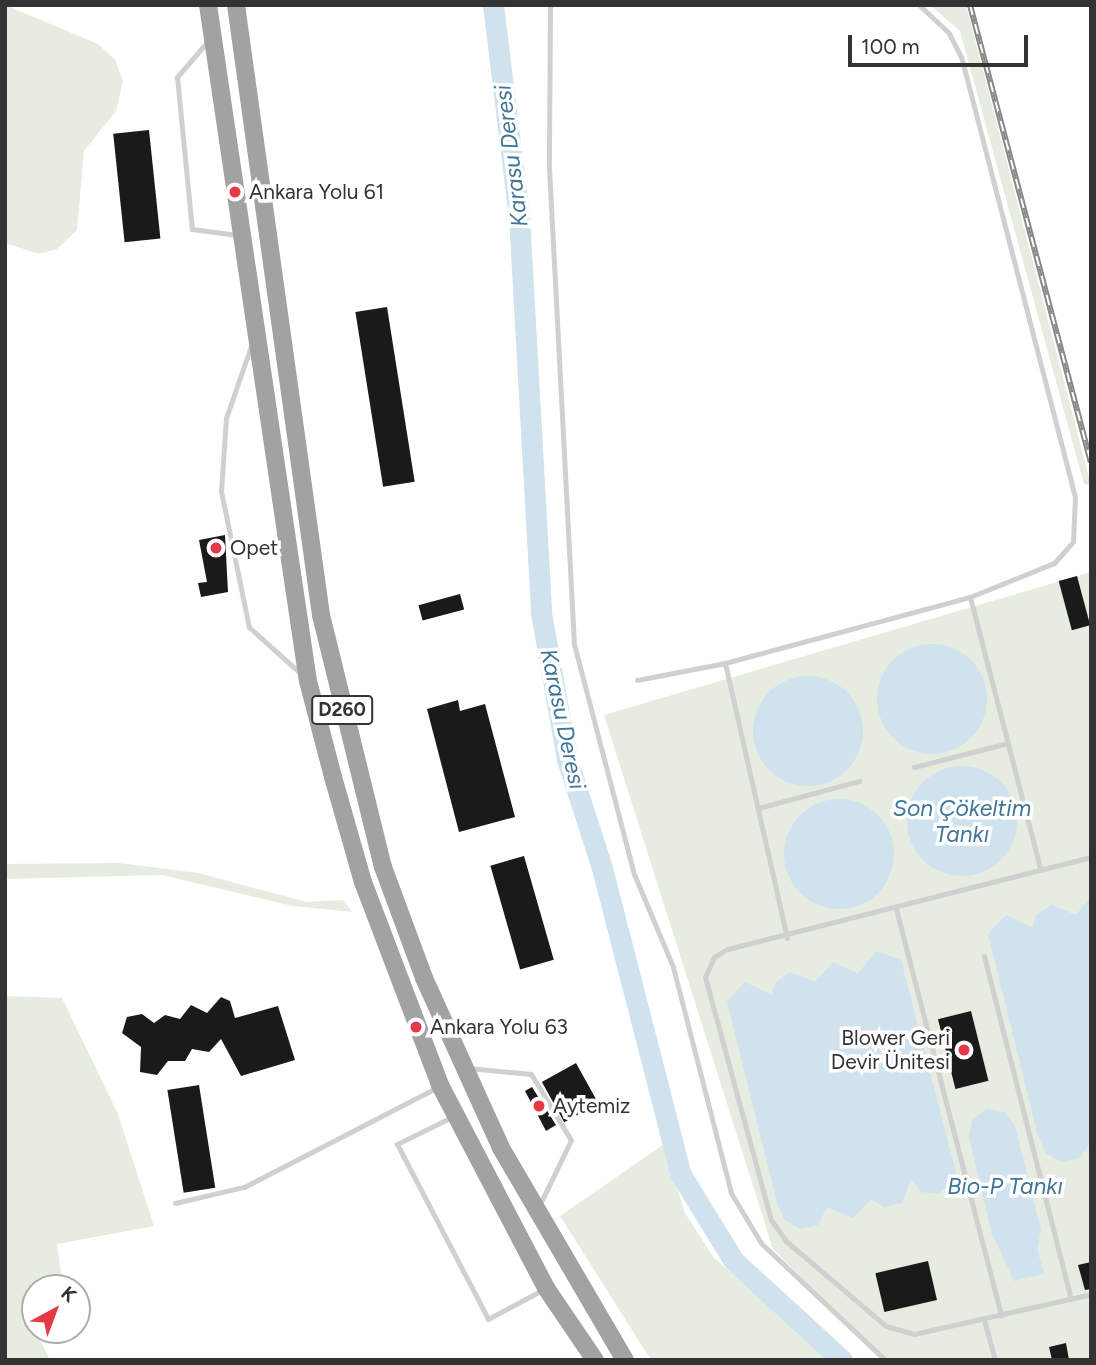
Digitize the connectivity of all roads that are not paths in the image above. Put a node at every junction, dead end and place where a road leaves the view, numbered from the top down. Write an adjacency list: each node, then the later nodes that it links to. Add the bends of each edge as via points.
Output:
1 (208, 5): 5 (highway, D260)
2 (550, 5): 33 (lane, via 549,168 574,644 634,874 673,967 731,1193 761,1243)
3 (919, 5): 8 (lane, via 949,33 961,57 1078,512 1073,541 1054,564)
4 (237, 9): 21 (highway, D260, via 321,615 383,867)
5 (212, 35): 6 (highway, D260); 6 (lane, via 177,77 192,229)
6 (241, 235): 7 (highway, D260)
7 (255, 334): 11 (highway, D260); 11 (lane, via 226,418 221,491 249,627)
8 (970, 597): 9 (lane); 12 (lane)
9 (725, 663): 10 (lane); 15 (lane)
10 (637, 680)
11 (309, 681): 22 (highway, D260, via 363,882)
12 (1008, 743): 13 (lane); 17 (lane)
13 (914, 767)
14 (859, 781): 15 (lane)
15 (758, 808): 19 (lane)
16 (1091, 857): 17 (lane)
17 (1040, 866): 18 (lane)
18 (896, 909): 19 (lane); 29 (lane)
19 (787, 938): 30 (lane, via 720,952 705,977 771,1220 786,1241 892,1331 914,1334)
20 (984, 956): 28 (lane)
21 (462, 1067): 25 (highway, D260); 25 (lane, via 531,1074 570,1140)
22 (440, 1086): 23 (highway, D260); 24 (lane, via 244,1187)
23 (454, 1116): 26 (highway, D260); 26 (lane, via 397,1144 488,1319)
24 (175, 1203)
25 (536, 1213): 32 (highway, D260)
26 (546, 1288): 31 (highway, D260)
27 (1091, 1294): 28 (lane)
28 (1071, 1299): 29 (lane)
29 (1001, 1316): 30 (lane)
30 (984, 1320): 34 (lane)
31 (595, 1360)
32 (625, 1360)
33 (885, 1360)
34 (995, 1360)

